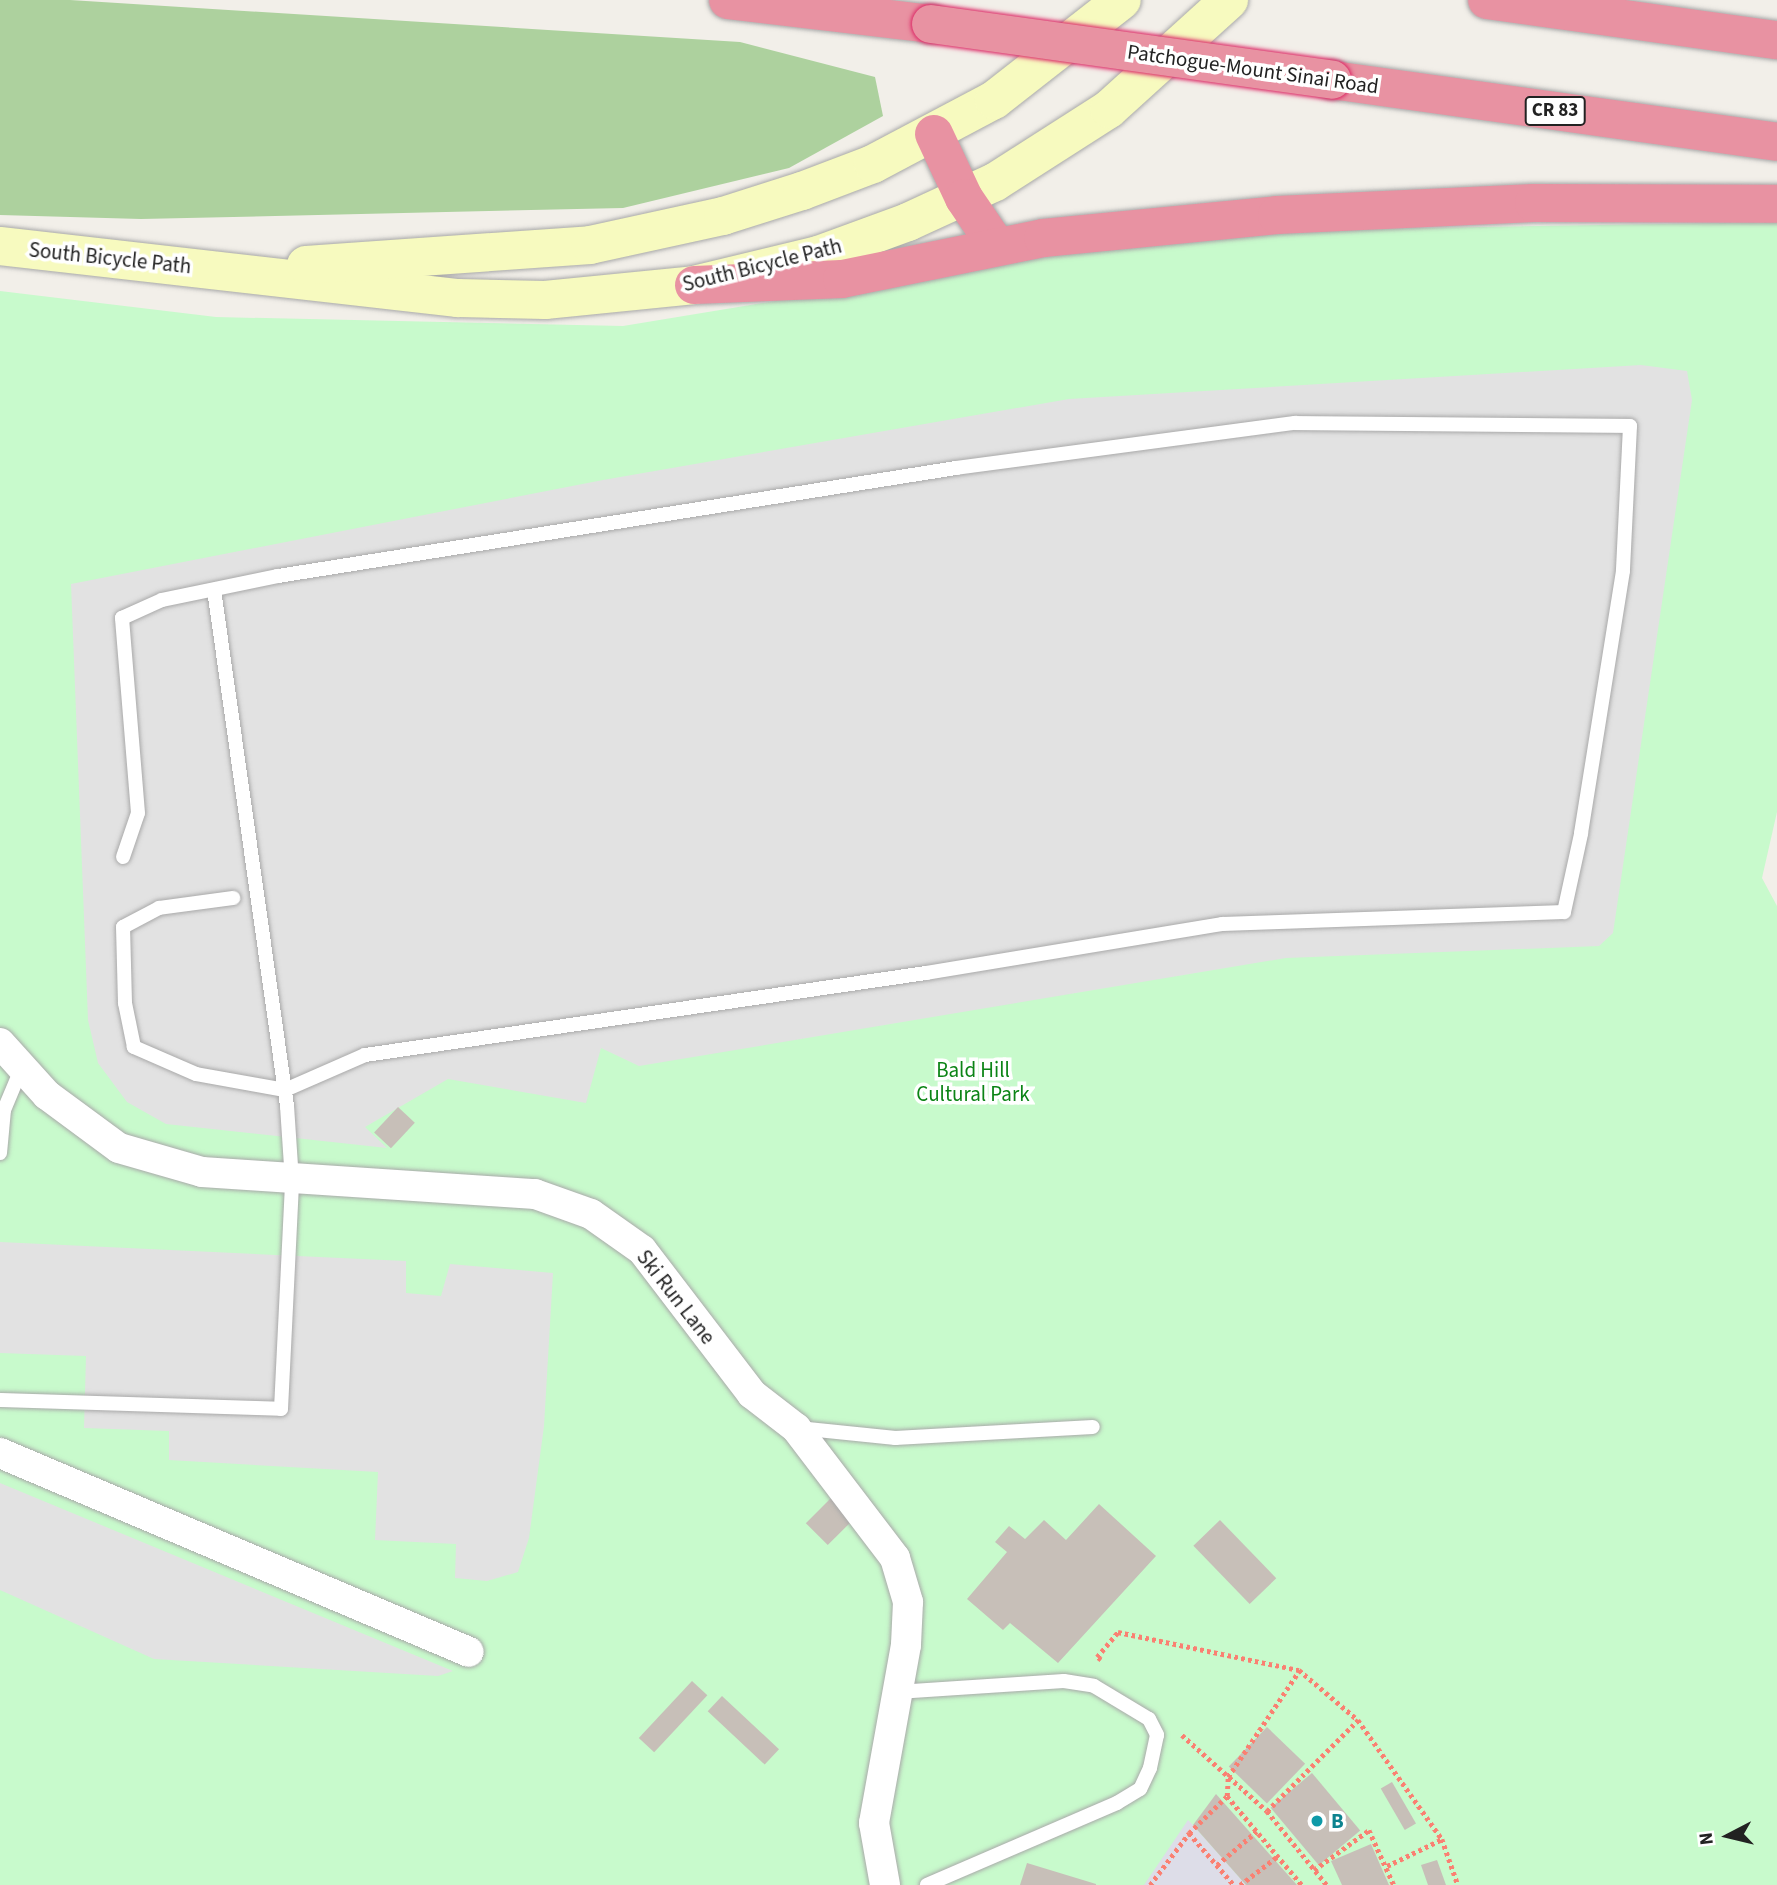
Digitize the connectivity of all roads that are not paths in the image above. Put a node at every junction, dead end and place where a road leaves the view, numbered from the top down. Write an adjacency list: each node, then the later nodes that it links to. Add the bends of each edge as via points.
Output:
1 (728, 0): 7 (highway, Patchogue-Mount Sinai Road / CR 83, bridge, via 932,24)
2 (1122, 0): 6 (street, South Bicycle Path, via 1004,92)
3 (1229, 0): 8 (street, South Bicycle Path, via 1109,109)
4 (1487, 0): 5 (highway)
5 (1777, 40)
6 (934, 134): 8 (highway); 12 (street, South Bicycle Path, via 802,191 653,234 507,254)
7 (1777, 142)
8 (964, 198): 10 (highway); 13 (street, South Bicycle Path, via 818,254)
9 (1777, 204): 10 (highway, via 1413,205)
10 (996, 245): 13 (highway, via 842,279)
11 (0, 246): 12 (street, South Bicycle Path)
12 (220, 270): 13 (street, South Bicycle Path, via 458,298 558,299)
13 (694, 285)
14 (214, 590): 15 (lane, via 162,600 122,618 138,813); 19 (lane); 19 (lane, via 278,576 943,471 1295,423 1630,426 1623,571 1564,912 1222,924 926,973 365,1055)
15 (123, 857)
16 (233, 898): 19 (lane, via 159,908 123,927 125,1003 134,1047 196,1074)
17 (0, 1043): 18 (street, Ski Run Lane)
18 (22, 1068): 20 (lane, via 4,1110); 21 (street, Ski Run Lane, via 47,1095 119,1148 202,1172)
19 (285, 1090): 21 (lane)
20 (0, 1153)
21 (292, 1181): 22 (lane, via 281,1409); 24 (street, Ski Run Lane, via 535,1194 591,1214 642,1250 752,1394)
22 (0, 1400)
23 (1093, 1427): 24 (lane, via 895,1438)
24 (796, 1428): 27 (street, Ski Run Lane, via 895,1558 908,1602)
25 (0, 1453): 26 (street)
26 (469, 1652)
27 (897, 1692): 28 (street, Ski Run Lane, via 874,1823); 29 (lane, via 1074,1682 1094,1686 1149,1719 1157,1735 1140,1789 1117,1804)
28 (885, 1885)
29 (927, 1885)

